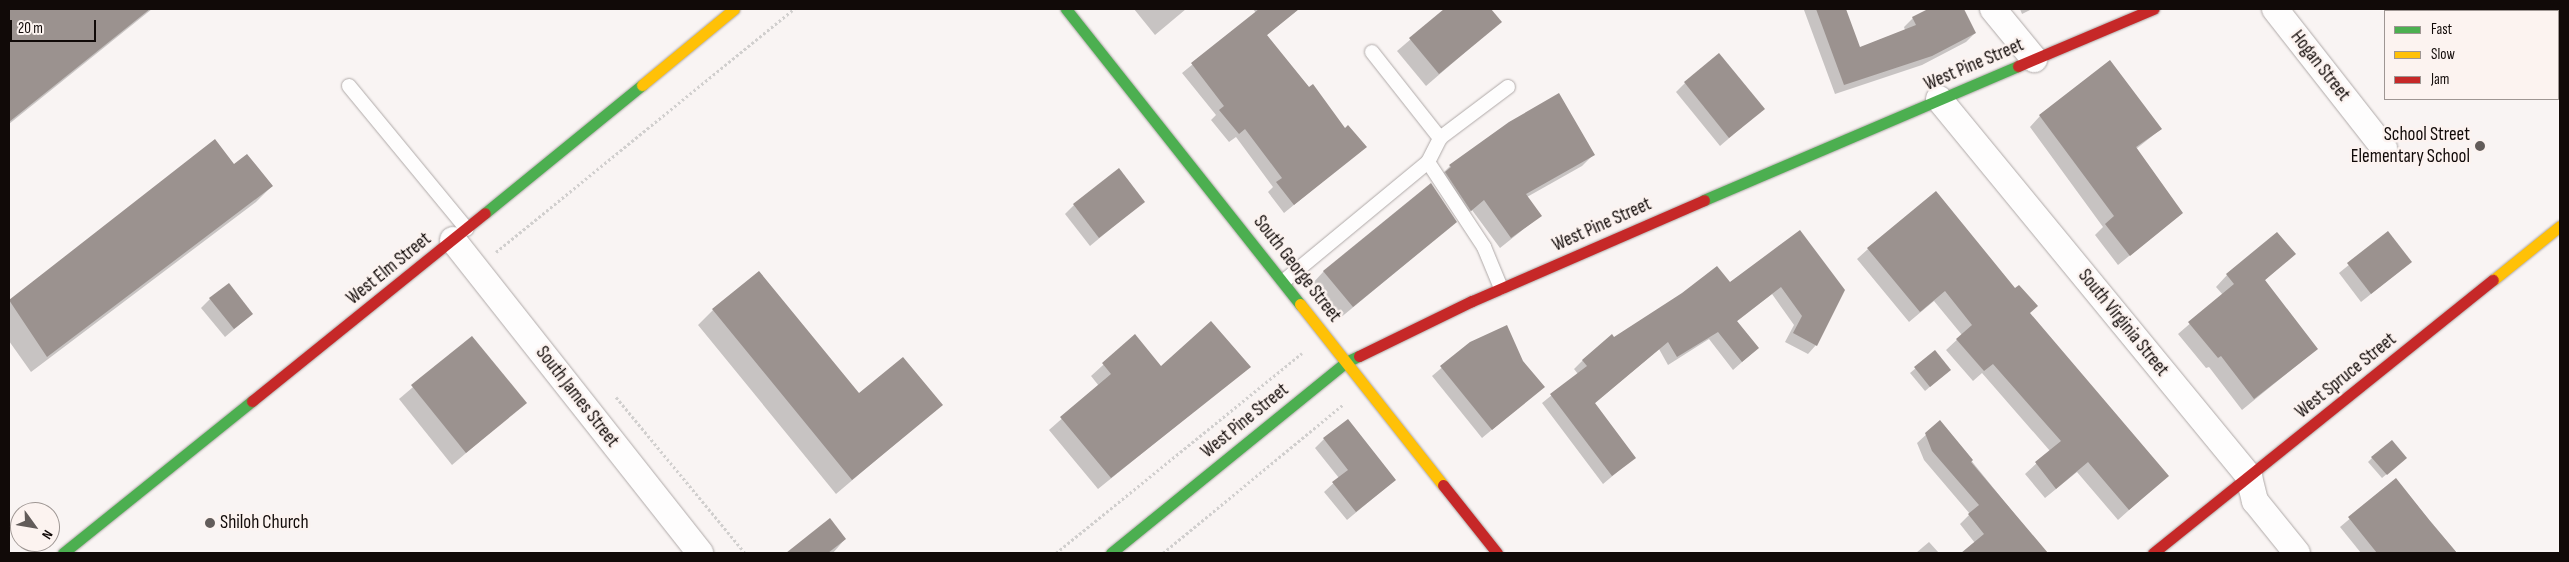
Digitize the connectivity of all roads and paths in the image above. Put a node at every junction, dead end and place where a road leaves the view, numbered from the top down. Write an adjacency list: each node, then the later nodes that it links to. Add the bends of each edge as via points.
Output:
1 (734, 9): 16 (street, West Elm Street)
2 (794, 9): 17 (path, via 496,252)
3 (1066, 9): 18 (street, South George Street)
4 (1993, 9): 8 (street)
5 (2153, 9): 8 (street, West Pine Street)
6 (2275, 9): 13 (street, Hogan Street)
7 (1372, 52): 12 (lane)
8 (2034, 59): 11 (street, West Pine Street)
9 (348, 86): 16 (lane)
10 (1508, 87): 12 (lane)
11 (1939, 99): 19 (street, West Pine Street); 24 (street, South Virginia Street)
12 (1440, 138): 14 (lane)
13 (2384, 148)
14 (1428, 162): 18 (lane); 19 (lane, via 1484,247)
15 (2560, 226): 24 (street, West Spruce Street)
16 (460, 235): 25 (street, West Elm Street); 26 (street, South James Street)
17 (502, 259)
18 (1284, 281): 21 (street, South George Street)
19 (1500, 288): 21 (street, West Pine Street)
20 (1309, 348): 28 (path)
21 (1346, 362): 29 (street, West Pine Street); 31 (street, South George Street)
22 (614, 395): 27 (path)
23 (1346, 403): 30 (path)
24 (2249, 476): 32 (street, West Spruce Street); 33 (street, South Virginia Street, via 2255,501)
25 (63, 553)
26 (700, 553)
27 (744, 553)
28 (1056, 553)
29 (1111, 553)
30 (1163, 553)
31 (1497, 553)
32 (2153, 553)
33 (2297, 553)

